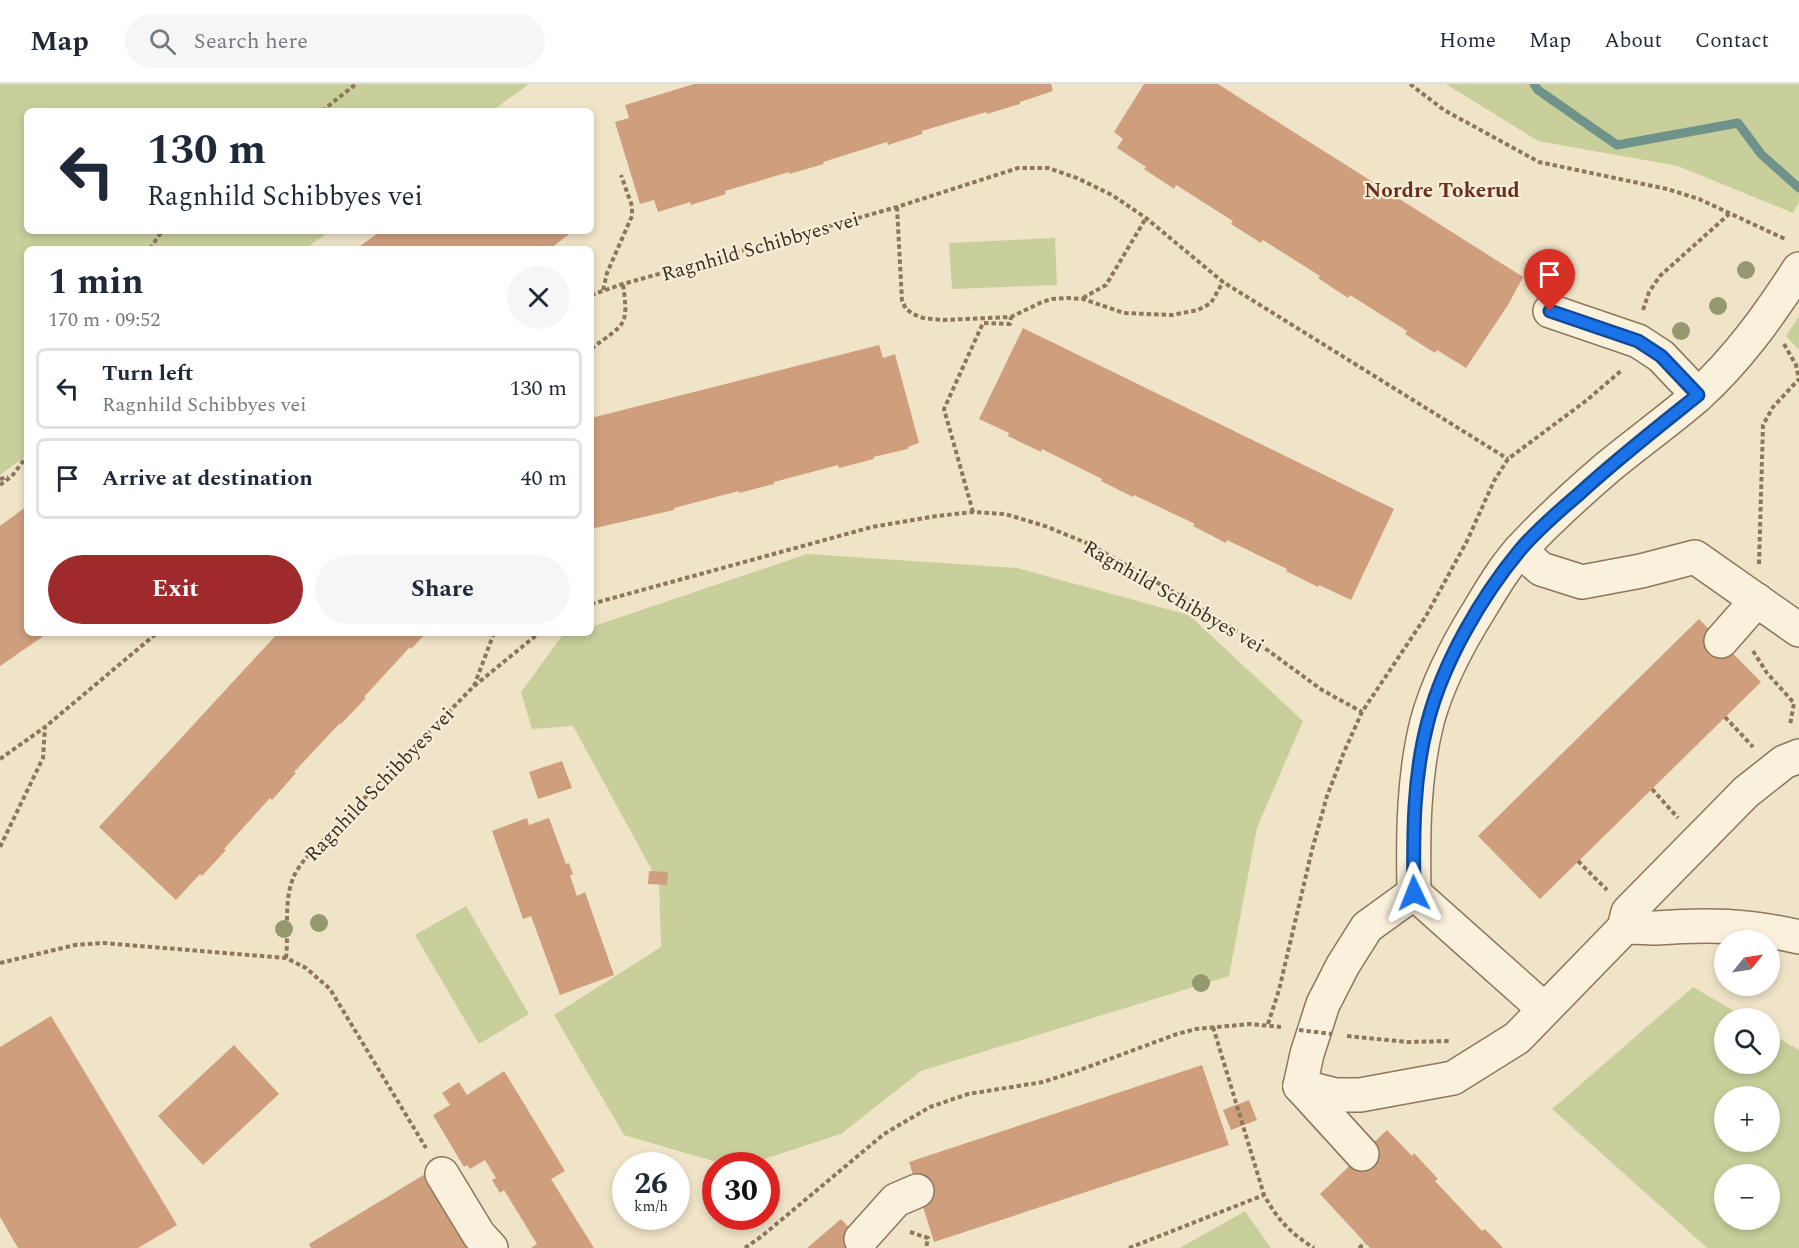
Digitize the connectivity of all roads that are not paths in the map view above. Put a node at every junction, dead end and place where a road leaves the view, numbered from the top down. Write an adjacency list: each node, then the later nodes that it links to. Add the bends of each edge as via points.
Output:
1 (1791, 269): 3 (street, via 1761,326)
2 (1550, 311): 3 (street, via 1638,341 1661,356)
3 (1698, 395): 4 (street, via 1600,474)
4 (1520, 550): 5 (street, via 1541,569 1582,582 1695,557); 9 (street, via 1469,627 1444,674 1428,722 1419,766 1413,834)
5 (1757, 600): 6 (street); 7 (street)
6 (1799, 630)
7 (1721, 641)
8 (1786, 762): 10 (street, via 1746,792 1628,912)
9 (1414, 893): 12 (street); 13 (street, via 1367,927 1343,964 1323,1004)
10 (1624, 928): 11 (street, via 1735,926); 12 (street)
11 (1799, 937)
12 (1544, 1009): 13 (street, via 1517,1038 1453,1078 1360,1095 1335,1095)
13 (1300, 1086): 14 (street)
14 (1362, 1154)
15 (442, 1174): 18 (street, via 478,1235)
16 (917, 1191): 17 (street, via 896,1200)
17 (861, 1239)
18 (491, 1248)

